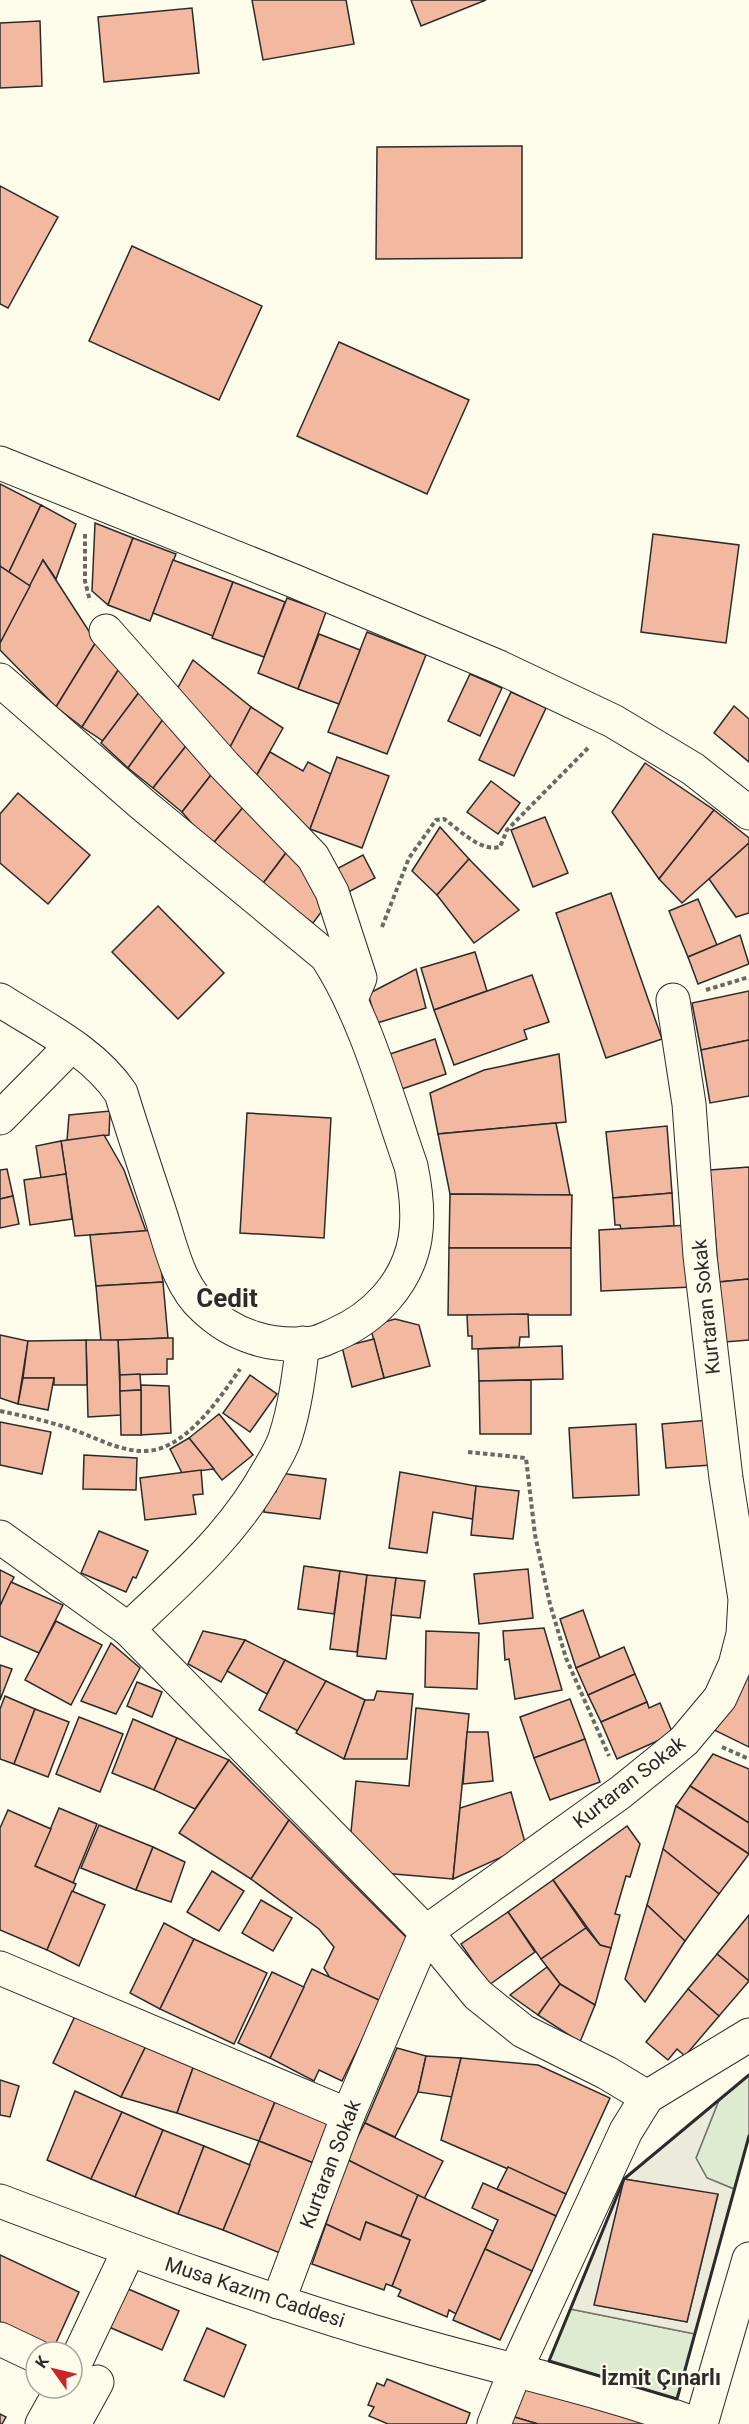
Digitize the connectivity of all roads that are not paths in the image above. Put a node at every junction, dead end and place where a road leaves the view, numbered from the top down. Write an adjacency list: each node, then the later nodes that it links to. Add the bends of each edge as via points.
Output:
1 (0, 463): 4 (street, via 499,667 613,721 693,769)
2 (106, 631): 5 (street, via 225,766 313,857 332,892)
3 (0, 680): 5 (street, via 326,956 343,982)
4 (749, 813)
5 (355, 988): 10 (street, via 411,1166 417,1213 415,1239 396,1286 376,1310 351,1328 315,1343)
6 (0, 1000): 8 (street)
7 (673, 1000): 13 (street, Kurtaran Sokak, via 689,1104 700,1256 724,1466 745,1599 743,1634 735,1665 720,1698 684,1741)
8 (71, 1046): 9 (street); 10 (street, via 94,1061 120,1093 183,1280 202,1307 227,1326 260,1341)
9 (0, 1118)
10 (303, 1343): 12 (street, via 294,1408 284,1441 261,1483 231,1528 201,1562)
11 (0, 1537): 12 (street)
12 (128, 1629): 13 (street)
13 (426, 1932): 16 (street, via 478,1995 523,2031); 17 (street, Kurtaran Sokak)
14 (0, 1968): 17 (street)
15 (749, 2035): 16 (street)
16 (647, 2097): 24 (street, via 626,2130)
17 (348, 2115): 21 (street, Kurtaran Sokak)
18 (0, 2201): 19 (street, Musa Kazım Caddesi)
19 (129, 2250): 21 (street, Musa Kazım Caddesi); 25 (street)
20 (749, 2259): 32 (street)
21 (278, 2302): 24 (street, Musa Kazım Caddesi, via 400,2340)
22 (0, 2339): 23 (street)
23 (24, 2350)
24 (516, 2369): 30 (street); 31 (street, Musa Kazım Caddesi)
25 (84, 2376)
26 (55, 2400): 28 (street)
27 (79, 2400): 29 (street)
28 (42, 2424)
29 (74, 2424)
30 (494, 2424)
31 (695, 2424)
32 (701, 2424)

